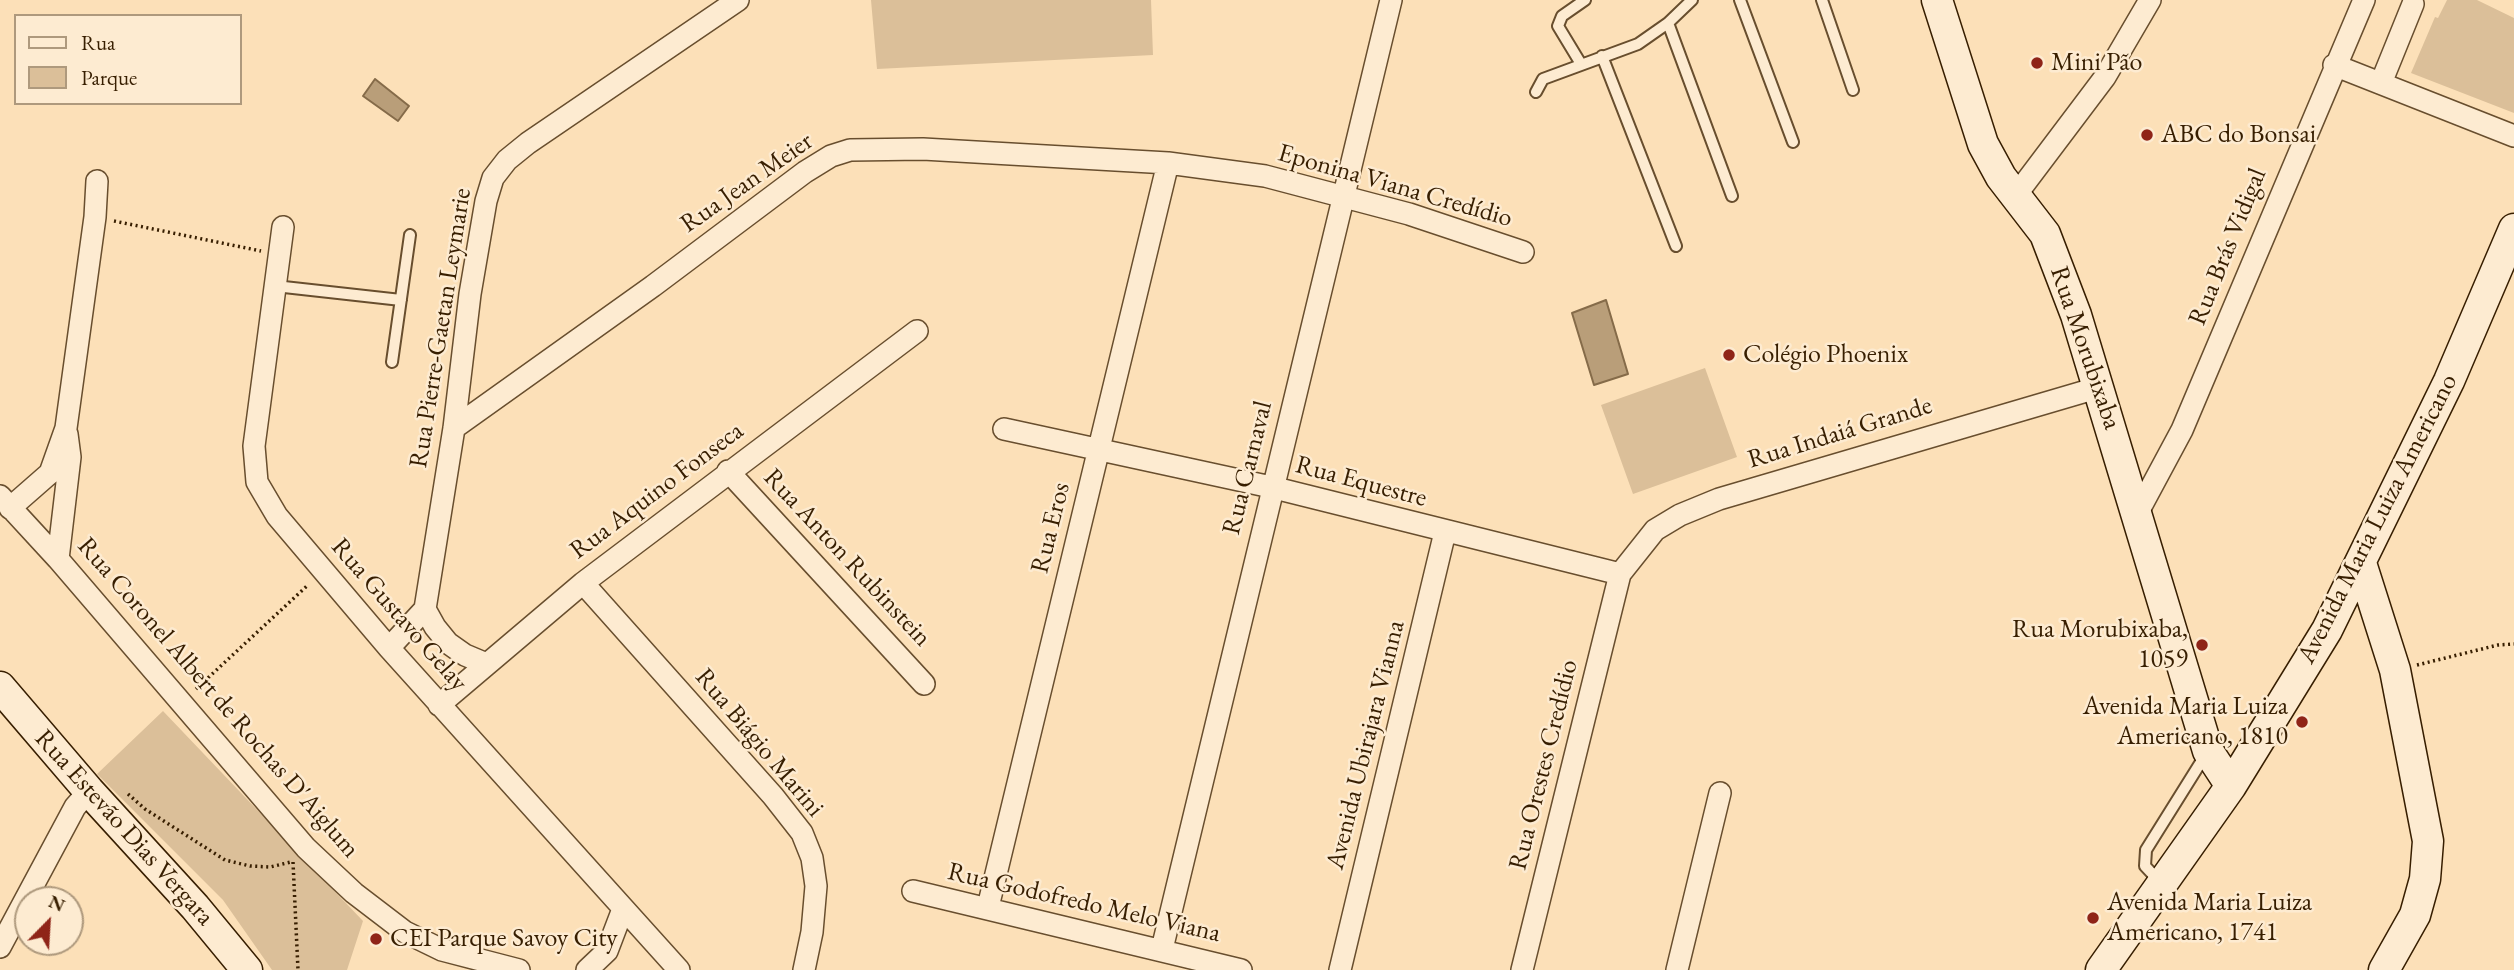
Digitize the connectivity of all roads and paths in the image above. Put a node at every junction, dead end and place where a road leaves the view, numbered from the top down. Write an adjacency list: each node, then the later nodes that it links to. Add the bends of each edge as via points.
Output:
1 (738, 0): 38 (street, Rua Pierre-Gaetan Leymarie, via 528,143 493,178 470,294)
2 (1391, 0): 22 (street, Rua Carnaval)
3 (1585, 0): 13 (lane, via 1562,16 1559,26)
4 (1692, 0): 11 (lane)
5 (1740, 0): 19 (lane)
6 (1822, 0): 16 (lane)
7 (1937, 0): 23 (street, Rua Morubixaba, via 1983,144)
8 (2150, 0): 23 (street, via 2105,78)
9 (2364, 0): 14 (street, Rua Brás Vidigal)
10 (2413, 4): 15 (street)
11 (1668, 23): 12 (lane, via 1638,44); 24 (lane)
12 (1602, 56): 13 (lane); 29 (lane)
13 (1581, 64): 17 (lane, via 1542,79)
14 (2334, 65): 15 (street); 44 (street, Rua Brás Vidigal, via 2182,430)
15 (2381, 83): 18 (street)
16 (1853, 90)
17 (1536, 92)
18 (2514, 136)
19 (1793, 142)
20 (1168, 163): 22 (street, Eponina Viana Credídio, via 1265,176); 38 (street, Rua Jean Meier, via 923,149 850,150 831,156); 40 (street, Rua Eros)
21 (97, 181): 25 (street)
22 (1343, 195): 30 (street, Eponina Viana Credídio); 42 (street, Rua Carnaval)
23 (2016, 195): 36 (street, Rua Morubixaba, via 2048,241)
24 (1732, 197)
25 (95, 217): 31 (path); 37 (street)
26 (283, 227): 31 (street, Rua Gustavo Gelay)
27 (2514, 229): 47 (street, Avenida Maria Luiza Americano, via 2449,381)
28 (410, 235): 33 (lane)
29 (1676, 246)
30 (1523, 252)
31 (279, 255): 32 (street, Rua Gustavo Gelay)
32 (275, 286): 33 (lane); 48 (street, Rua Gustavo Gelay, via 254,446 257,482 277,516)
33 (401, 300): 35 (lane)
34 (917, 331): 41 (street, Rua Aquino Fonseca)
35 (392, 362)
36 (2100, 387): 44 (street, Rua Morubixaba); 49 (street, Rua Indaiá Grande, via 1719,499 1655,530)
37 (66, 428): 43 (street, via 50,473); 46 (street, via 70,457)
38 (454, 428): 52 (street, Rua Pierre-Gaetan Leymarie)
39 (1004, 429): 40 (street, Rua Equestre)
40 (1098, 450): 42 (street, Rua Equestre); 71 (street, Rua Eros)
41 (728, 471): 50 (street, Rua Aquino Fonseca); 58 (street, Rua Anton Rubinstein)
42 (1271, 487): 45 (street, Rua Equestre); 74 (street, Rua Carnaval)
43 (5, 502): 46 (street, Rua Coronel Albert de Rochas D'Aiglum)
44 (2138, 512): 62 (street, Rua Morubixaba)
45 (1446, 533): 49 (street, Rua Equestre); 82 (street, Avenida Ubirajara Vianna)
46 (58, 559): 60 (street, Rua Coronel Albert de Rochas D'Aiglum)
47 (2361, 563): 51 (street, Avenida Maria Luiza Americano); 53 (street)
48 (323, 571): 55 (street, Rua Gustavo Gelay); 60 (path)
49 (1620, 574): 83 (street, Rua Orestes Credídio)
50 (583, 583): 56 (street, Rua Aquino Fonseca); 80 (street, Rua Biágio Marini, via 802,833 816,886)
51 (2344, 599): 53 (street); 63 (street, Avenida Maria Luiza Americano)
52 (425, 609): 55 (street); 56 (street, via 448,643)
53 (2379, 620): 57 (street)
54 (2514, 645): 57 (path)
55 (389, 648): 61 (street, Rua Gustavo Gelay)
56 (484, 663): 61 (street, Rua Aquino Fonseca)
57 (2395, 670): 86 (street, via 2428,841 2425,879 2415,915)
58 (925, 684)
59 (0, 687): 66 (street, Rua Estevão Dias Vergara)
60 (181, 702): 68 (street, Rua Coronel Albert de Rochas D'Aiglum)
61 (439, 705): 72 (street, Rua Gustavo Gelay)
62 (2198, 712): 63 (street, via 2228,740); 64 (street, Rua Morubixaba)
63 (2255, 748): 65 (street, Avenida Maria Luiza Americano)
64 (2208, 751): 65 (street, Rua Morubixaba); 69 (lane, via 2146,850 2145,866)
65 (2231, 786): 69 (street, Avenida Maria Luiza Americano)
66 (89, 791): 68 (path, via 103,783 121,789 225,860 270,867); 73 (street, via 75,807); 75 (street, Rua Estevão Dias Vergara)
67 (1720, 793): 84 (street)
68 (299, 855): 76 (path); 77 (street, Rua Coronel Albert de Rochas D'Aiglum, via 405,932 442,950)
69 (2162, 885): 85 (street, Avenida Maria Luiza Americano)
70 (913, 891): 71 (street, Rua Godofredo Melo Viana)
71 (988, 907): 74 (street, Rua Godofredo Melo Viana)
72 (623, 909): 78 (street, via 607,951); 79 (street, Rua Gustavo Gelay)
73 (0, 947)
74 (1162, 949): 81 (street, Rua Godofredo Melo Viana)
75 (247, 970)
76 (298, 970)
77 (519, 970)
78 (587, 970)
79 (679, 970)
80 (804, 970)
81 (1241, 970)
82 (1340, 970)
83 (1522, 970)
84 (1677, 970)
85 (2101, 970)
86 (2384, 970)

